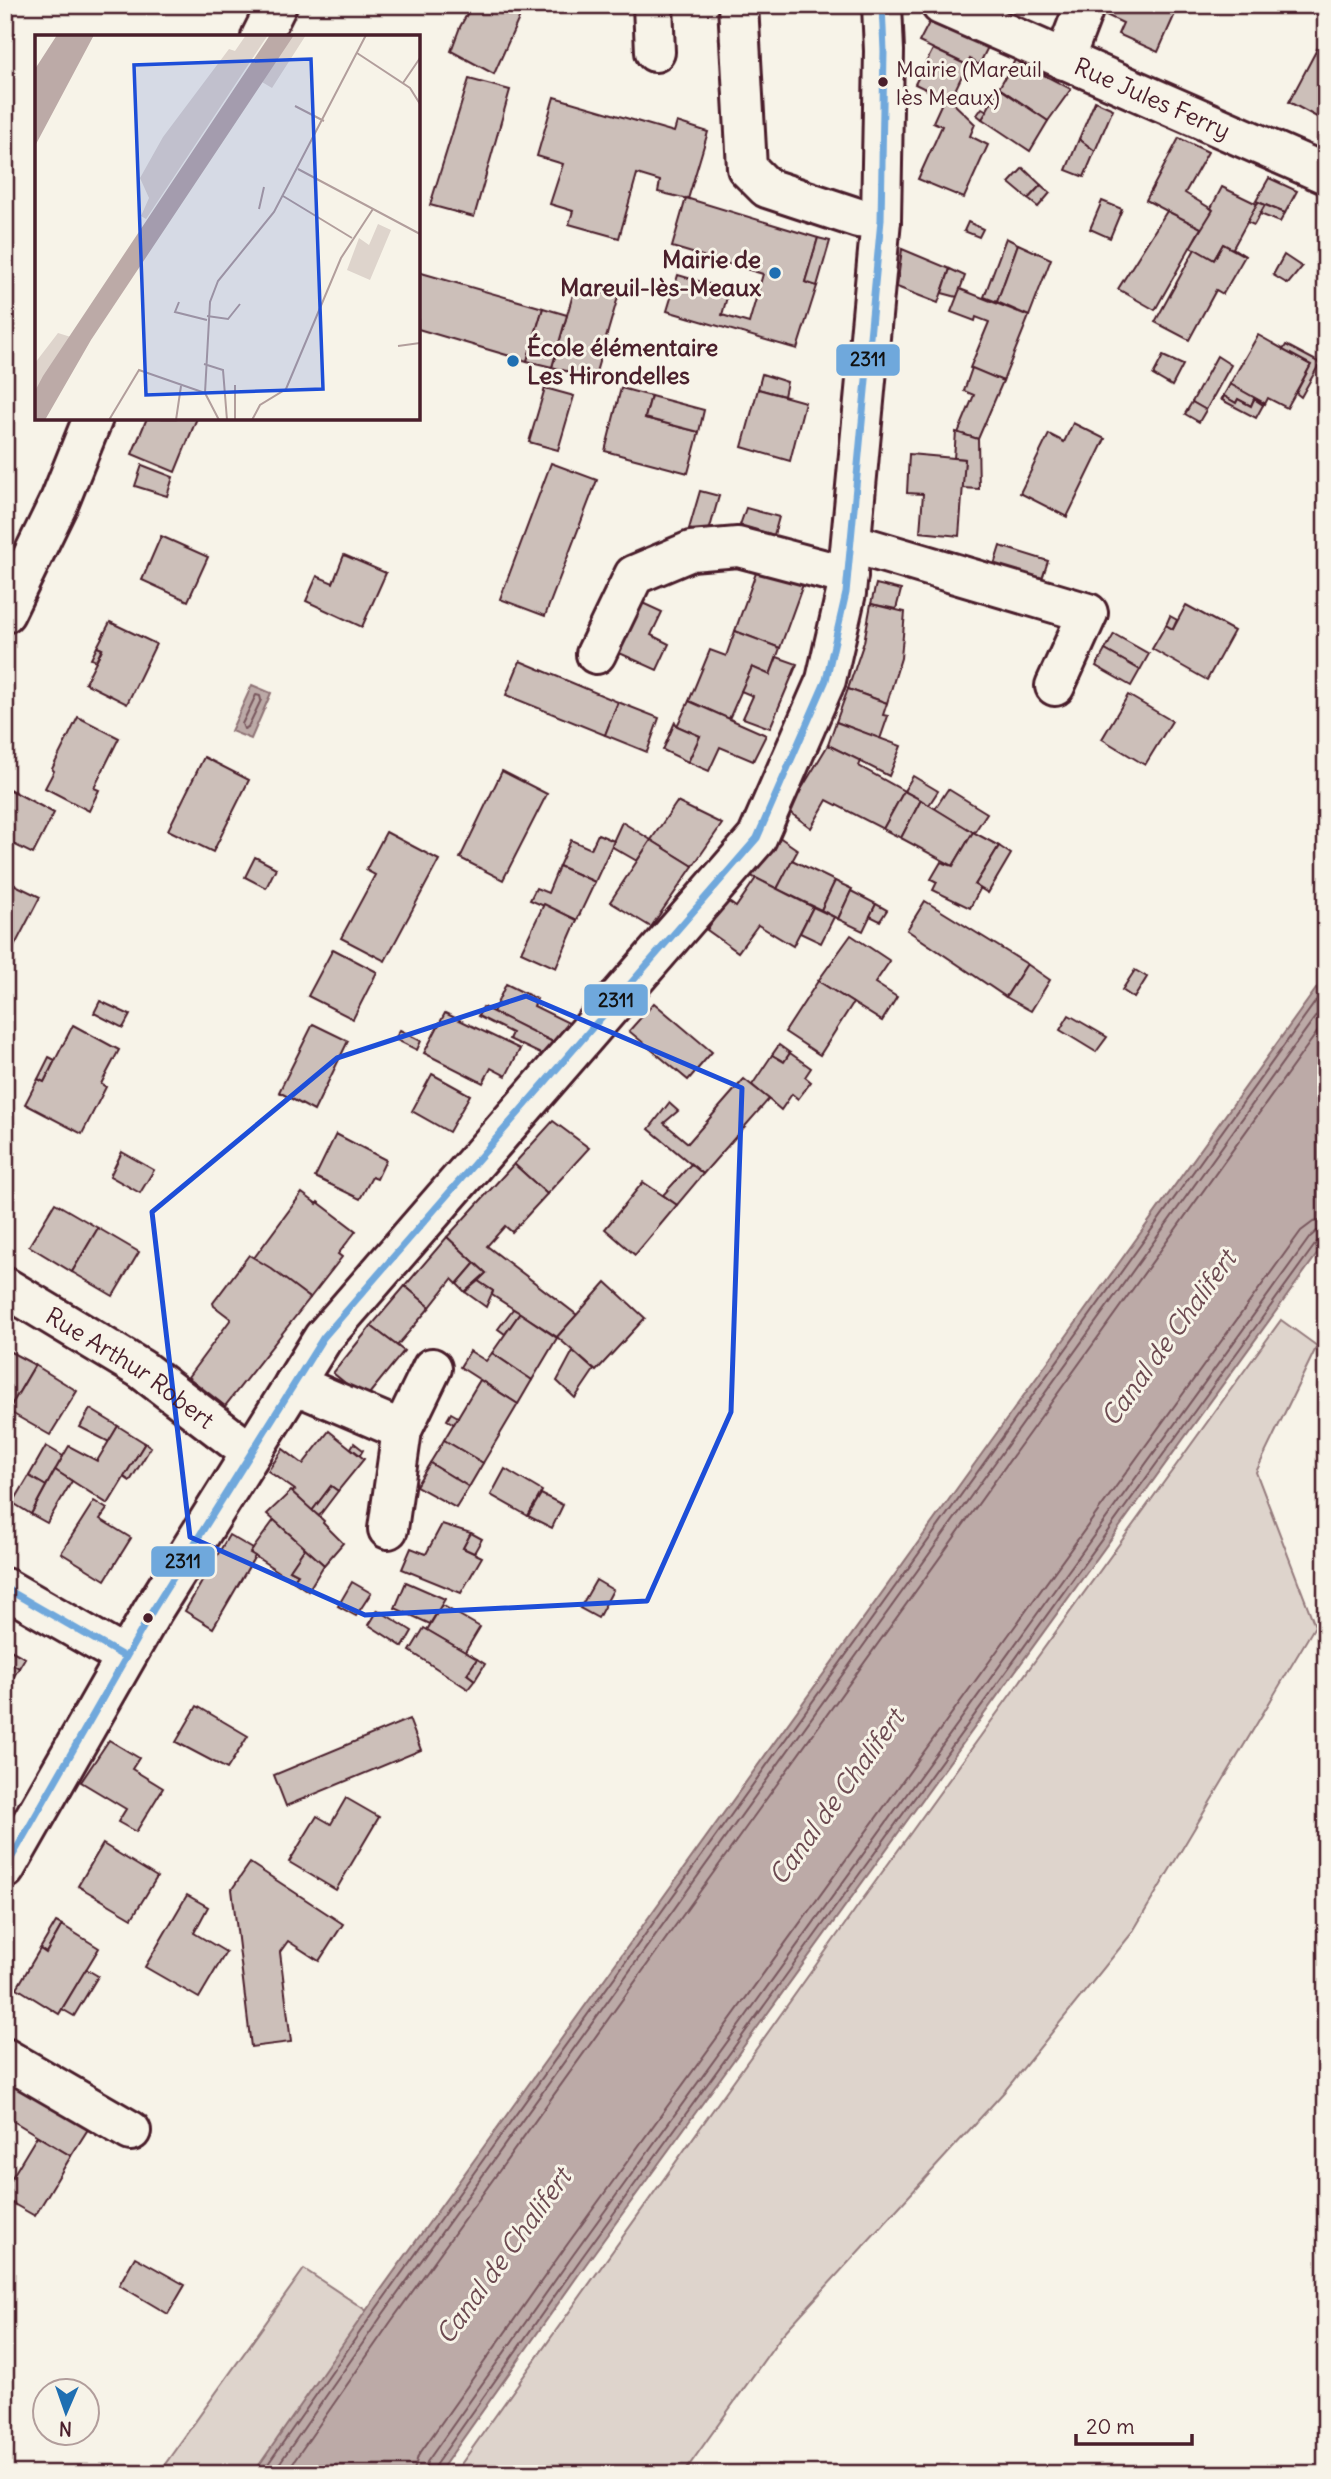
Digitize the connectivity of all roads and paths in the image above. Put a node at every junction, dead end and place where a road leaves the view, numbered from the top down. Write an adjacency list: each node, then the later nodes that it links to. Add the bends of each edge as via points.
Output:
1 (277, 5): 7 (street)
2 (653, 5): 8 (street)
3 (738, 5): 11 (street, via 747,168 767,188 858,218)
4 (883, 5): 11 (street)
5 (941, 5): 9 (street, Rue Jules Ferry)
6 (1085, 5): 9 (street)
7 (262, 35)
8 (655, 52)
9 (1064, 60): 10 (street, Rue Jules Ferry)
10 (1326, 174)
11 (881, 220): 13 (street)
12 (92, 420): 14 (street, via 60,500)
13 (850, 559): 15 (street, via 738,547 691,551 634,575); 16 (street, via 1088,613); 19 (street, via 826,680 757,838 323,1338)
14 (5, 613)
15 (596, 654)
16 (1055, 686)
17 (5, 1287): 21 (street, Rue Arthur Robert, via 141,1368)
18 (432, 1368): 20 (street)
19 (294, 1384): 20 (street); 21 (street)
20 (402, 1430): 22 (street)
21 (251, 1453): 24 (street)
22 (388, 1529)
23 (5, 1588): 24 (street)
24 (125, 1657): 25 (street)
25 (5, 1869)
26 (5, 2058): 27 (street)
27 (131, 2131)

